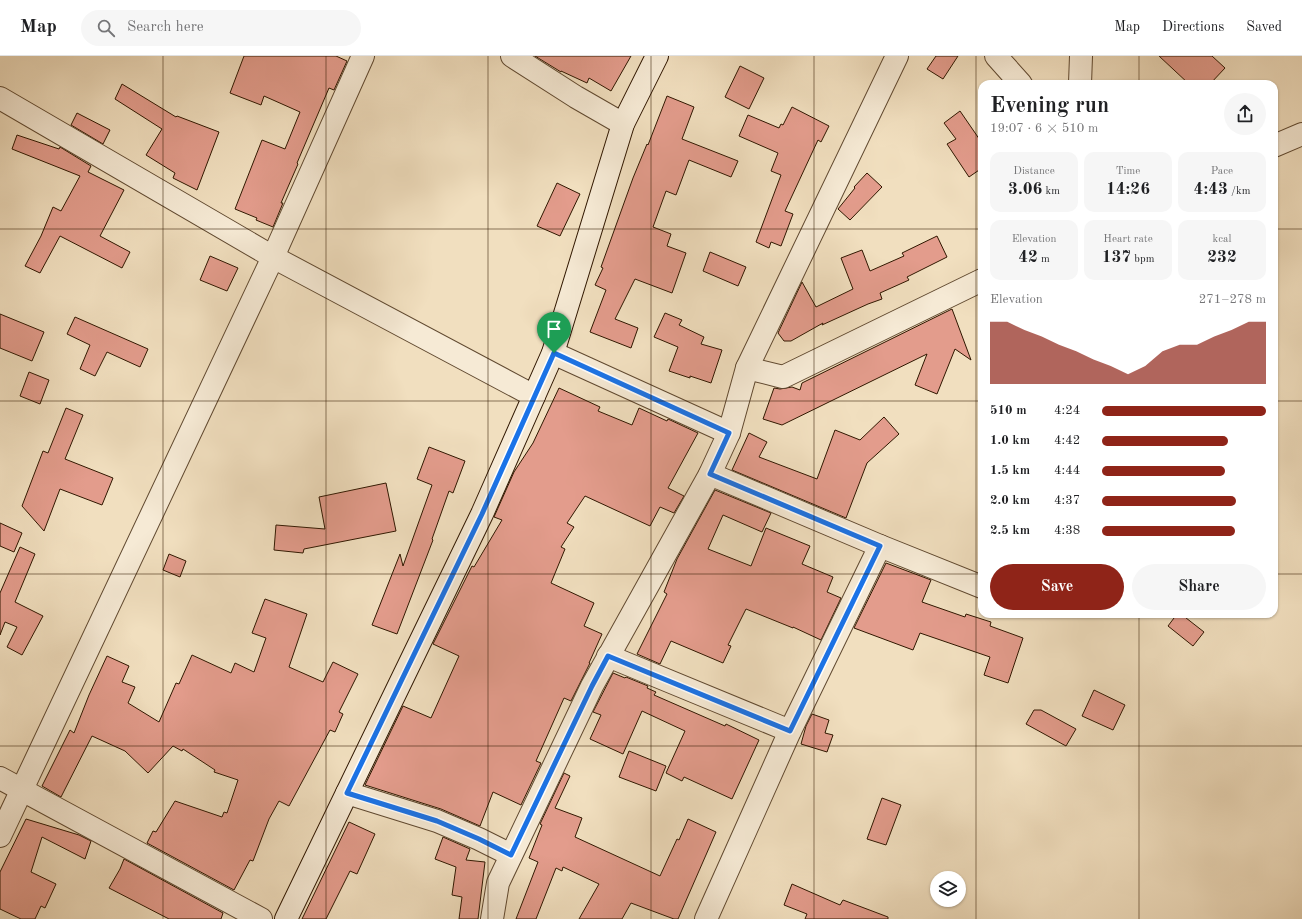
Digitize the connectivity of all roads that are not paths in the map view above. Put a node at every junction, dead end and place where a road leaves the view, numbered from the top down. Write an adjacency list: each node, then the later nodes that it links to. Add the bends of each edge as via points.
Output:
1 (363, 56): 13 (street)
2 (512, 56): 10 (street)
3 (657, 56): 10 (street)
4 (896, 56): 16 (street)
5 (996, 56): 7 (street)
6 (1081, 56): 8 (street)
7 (1017, 80)
8 (1080, 80)
9 (0, 98): 13 (street)
10 (623, 124): 15 (street)
11 (1302, 134): 12 (street)
12 (1278, 144)
13 (274, 258): 17 (street); 25 (street)
14 (978, 282): 16 (street, via 784,377)
15 (554, 353): 17 (street); 18 (street)
16 (747, 368): 18 (street)
17 (534, 396): 26 (street, via 482,514)
18 (729, 433): 19 (street)
19 (710, 474): 20 (street); 22 (street)
20 (880, 546): 21 (street); 23 (street)
21 (978, 585)
22 (608, 656): 23 (street); 28 (street)
23 (790, 731): 32 (street)
24 (0, 778): 25 (street)
25 (22, 790): 27 (street); 29 (street)
26 (347, 793): 28 (street, via 437,821); 30 (street)
27 (0, 836)
28 (511, 855): 31 (street, via 498,883)
29 (261, 919)
30 (286, 919)
31 (492, 919)
32 (706, 919)

